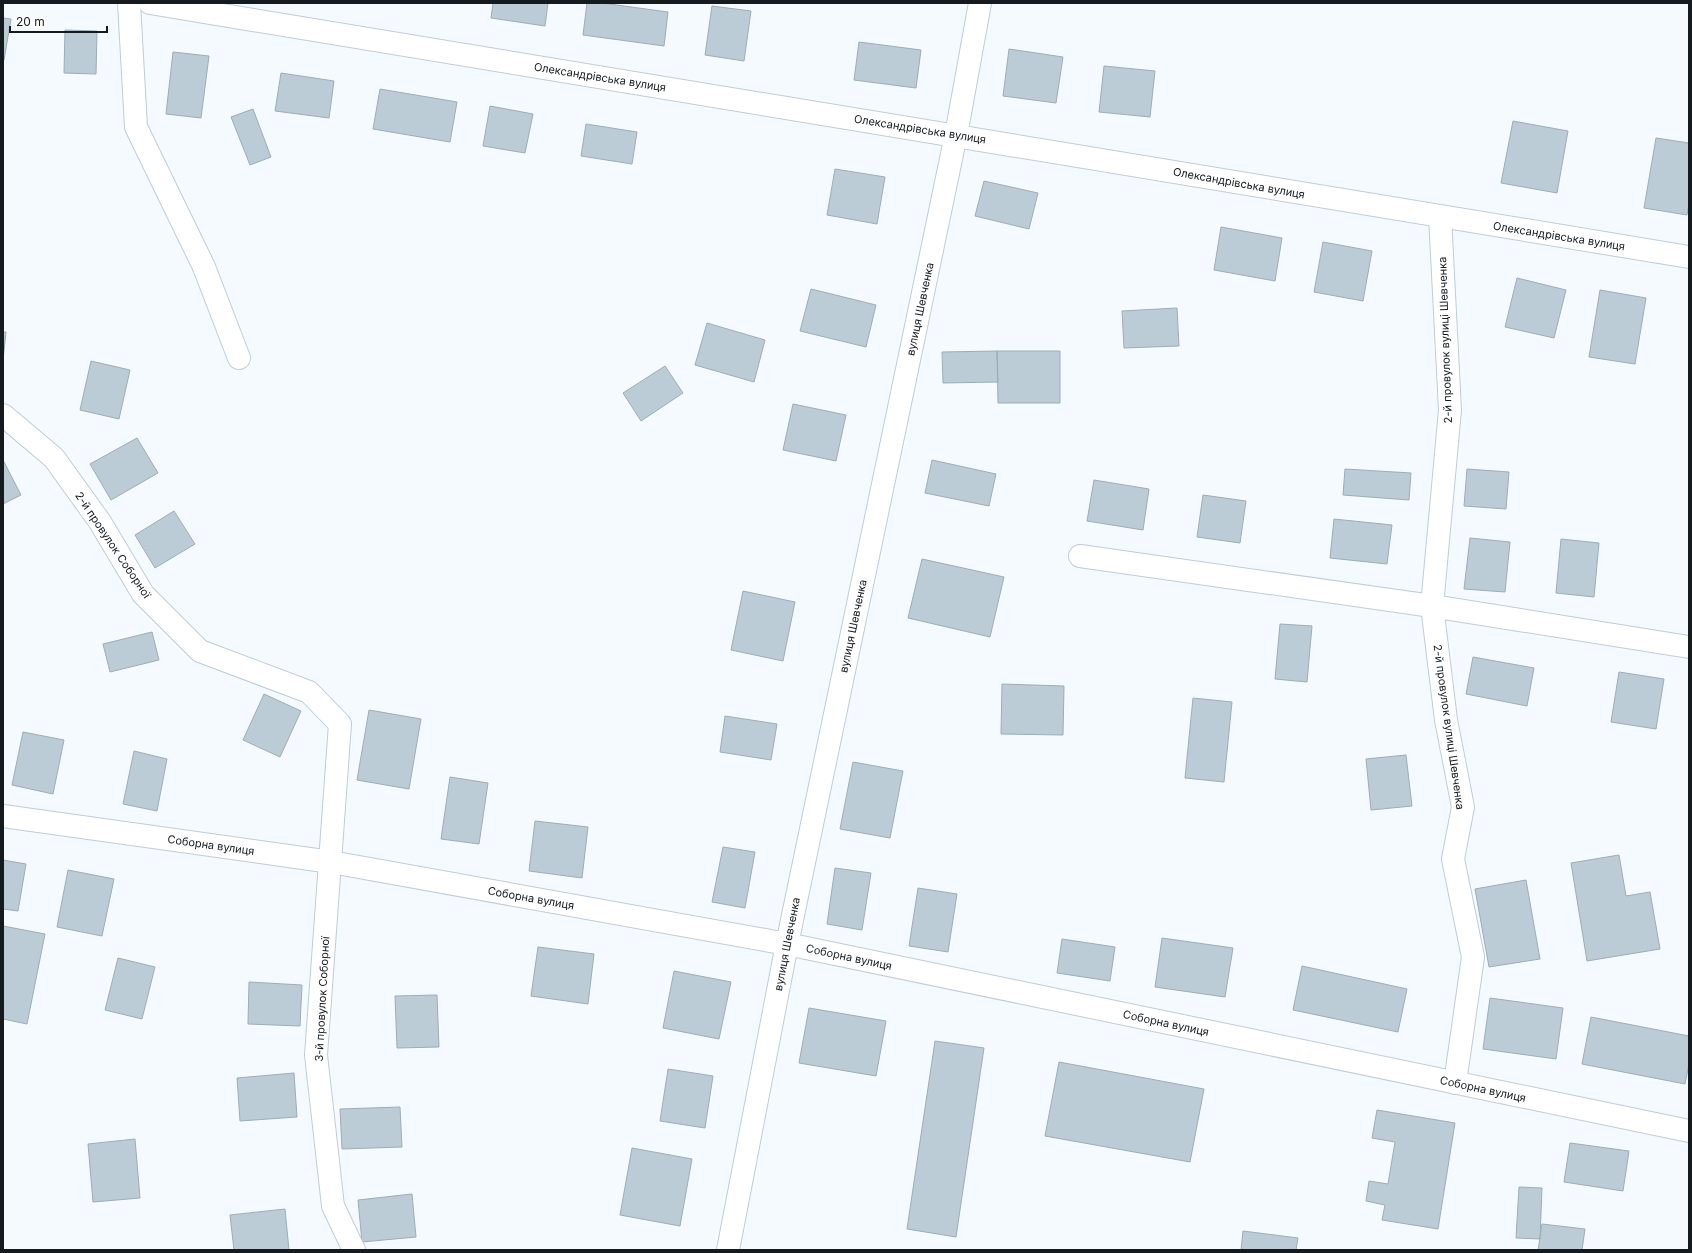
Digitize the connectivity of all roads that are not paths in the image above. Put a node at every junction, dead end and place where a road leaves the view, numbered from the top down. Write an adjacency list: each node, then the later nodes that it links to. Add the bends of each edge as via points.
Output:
1 (129, 3): 7 (street, via 136,127 204,267)
2 (150, 3): 4 (street, Олександрівська вулиця)
3 (980, 3): 4 (street, вулиця Шевченка)
4 (956, 135): 5 (street, Олександрівська вулиця); 14 (street, вулиця Шевченка)
5 (1440, 216): 6 (street, Олександрівська вулиця); 10 (street, 2-й провулок вулиці Шевченка, via 1450,410)
6 (1689, 257)
7 (239, 358)
8 (3, 414): 13 (street, 2-й провулок Соборної, via 54,458 100,522 143,594 200,651 309,692 340,724)
9 (1080, 556): 10 (street)
10 (1432, 606): 11 (street); 15 (street, 2-й провулок вулиці Шевченка, via 1446,720 1463,807 1453,859 1473,957)
11 (1689, 647)
12 (3, 816): 13 (street, Соборна вулиця)
13 (331, 862): 14 (street, Соборна вулиця); 17 (street, 3-й провулок Соборної, via 316,1055 333,1206)
14 (787, 944): 15 (street, Соборна вулиця); 18 (street, вулиця Шевченка)
15 (1455, 1083): 16 (street, Соборна вулиця)
16 (1689, 1131)
17 (354, 1250)
18 (728, 1250)

